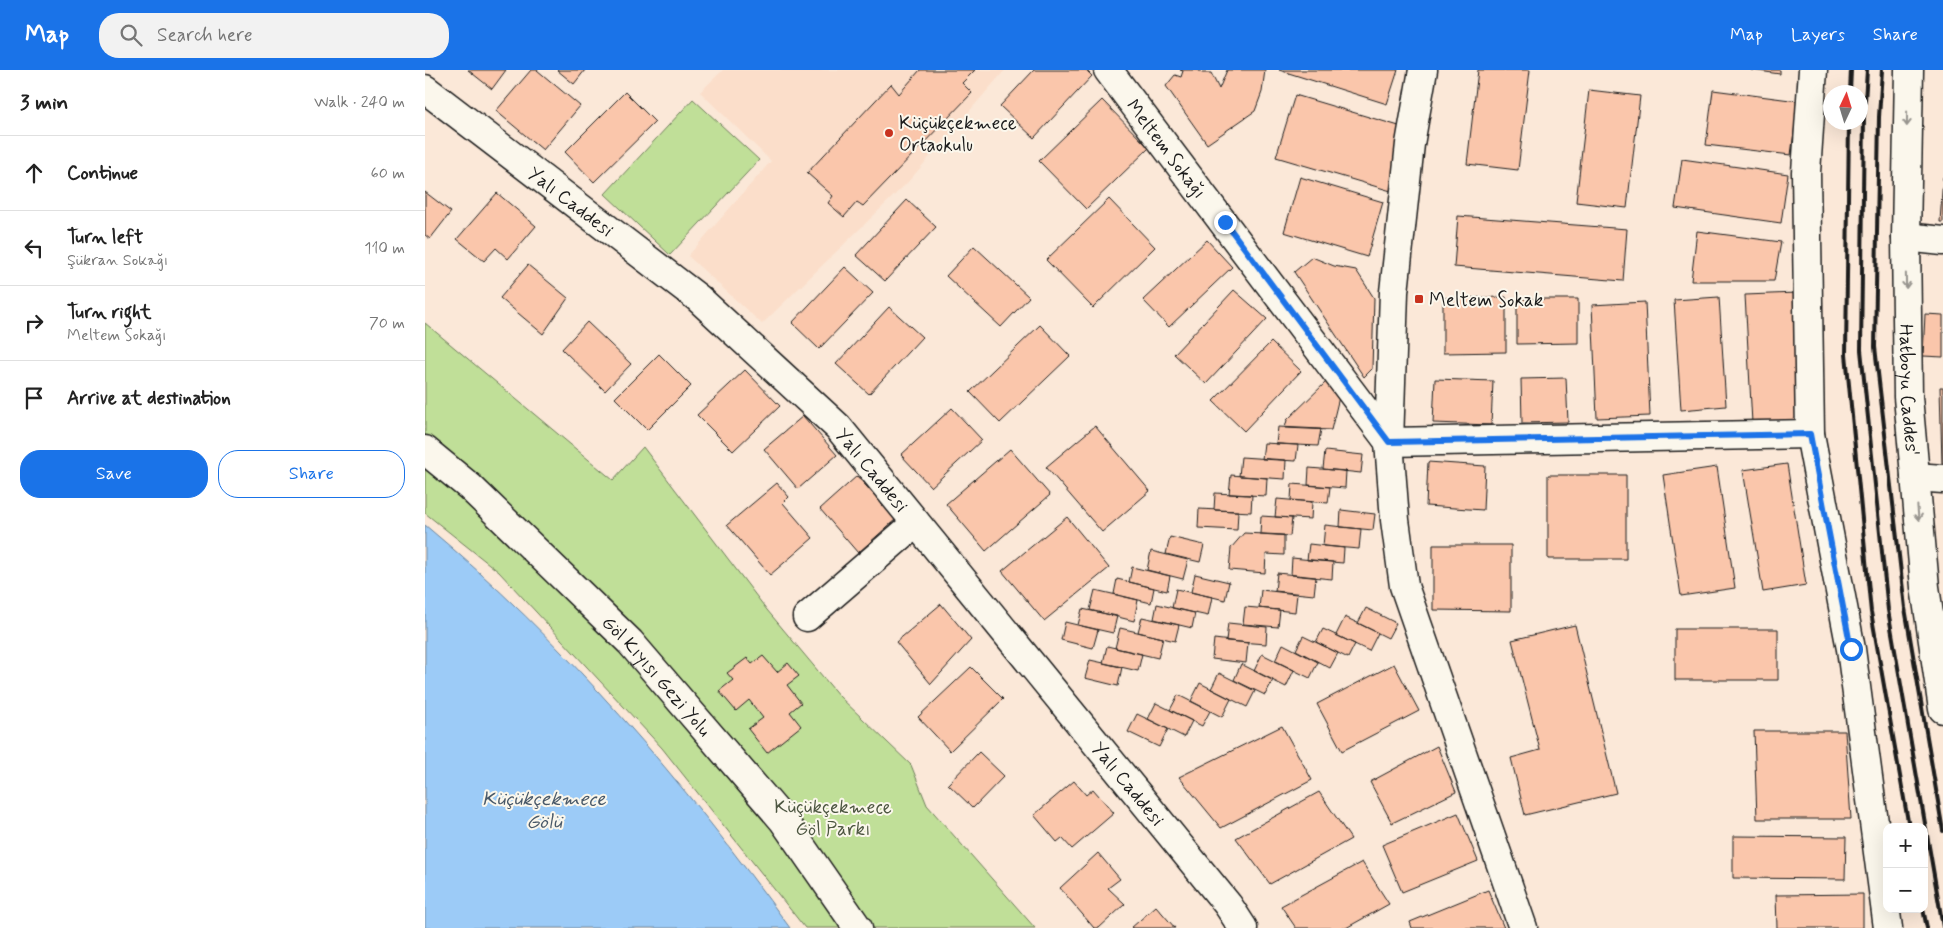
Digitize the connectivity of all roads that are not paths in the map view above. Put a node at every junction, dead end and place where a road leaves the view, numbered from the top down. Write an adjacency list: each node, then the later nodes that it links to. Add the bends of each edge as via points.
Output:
1 (1108, 70): 9 (street, Meltem Sokağı)
2 (1423, 70): 9 (street, via 1410,144 1394,292)
3 (1813, 70): 8 (street, via 1806,172)
4 (1909, 70): 6 (street, Hatboyu Caddes', one-way to 6)
5 (425, 89): 13 (street, Yalı Caddesi, via 698,298 838,427)
6 (1906, 237): 7 (street); 11 (street, Hatboyu Caddes', one-way to 11, via 1908,397)
7 (1943, 241)
8 (1810, 434): 9 (street); 19 (street, via 1851,649)
9 (1389, 442): 18 (street, via 1404,586)
10 (425, 450): 16 (street, Göl Kıyısı Gezi Yolu, via 470,487 630,642 783,820)
11 (1915, 478): 12 (street); 15 (street, Hatboyu Caddes', one-way to 15, via 1925,587)
12 (1943, 479)
13 (916, 523): 14 (street); 17 (street, Yalı Caddesi)
14 (807, 618)
15 (1943, 709)
16 (858, 928)
17 (1243, 928)
18 (1523, 928)
19 (1888, 928)

